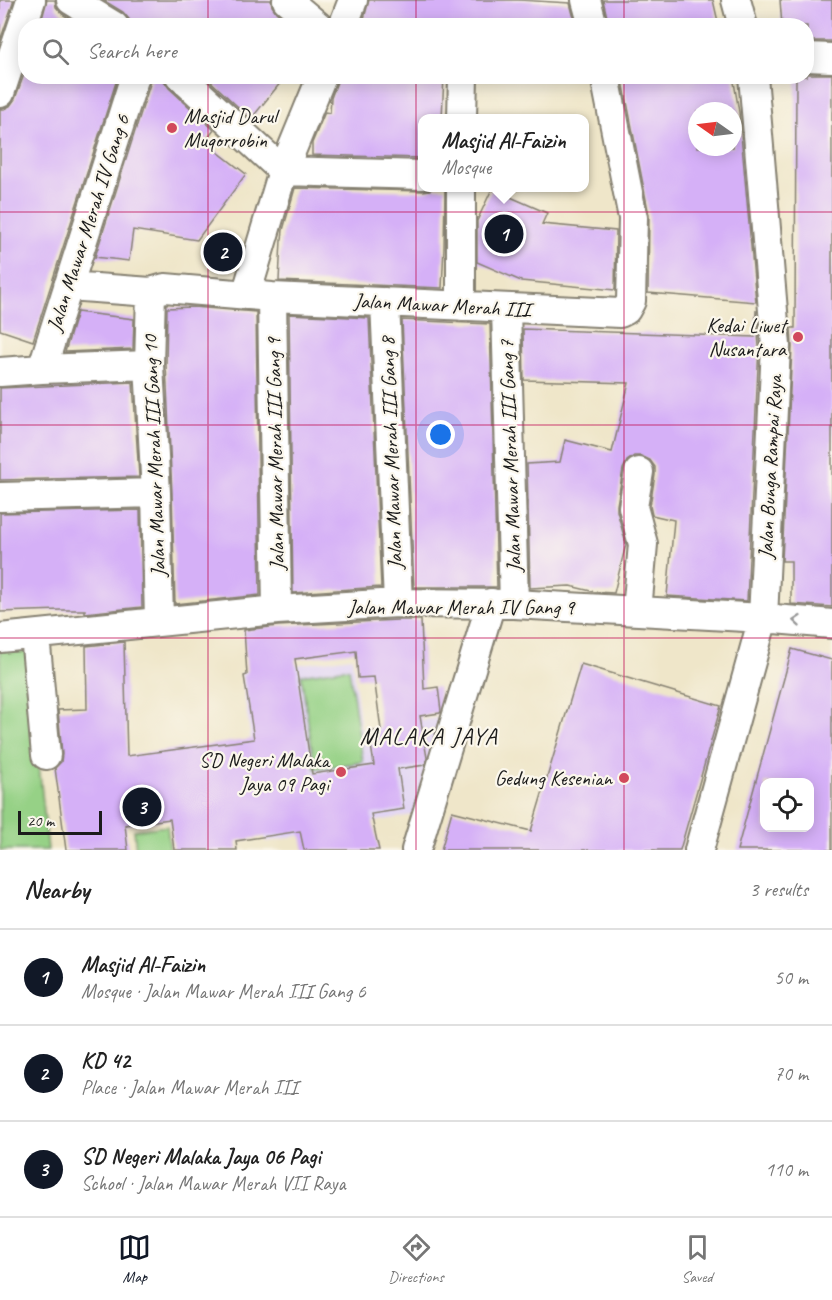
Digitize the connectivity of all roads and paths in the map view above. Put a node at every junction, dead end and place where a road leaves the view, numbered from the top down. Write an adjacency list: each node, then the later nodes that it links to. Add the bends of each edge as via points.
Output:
1 (32, 0): 7 (street)
2 (71, 0): 8 (street)
3 (287, 0): 9 (street)
4 (353, 0): 10 (street)
5 (586, 0): 11 (street)
6 (736, 0): 12 (street)
7 (26, 18)
8 (101, 18)
9 (308, 18)
10 (346, 18)
11 (591, 18)
12 (741, 18)
13 (18, 41): 22 (street)
14 (814, 57): 15 (street)
15 (832, 58)
16 (132, 84): 27 (street, Jalan Mawar Merah IV Gang 6)
17 (189, 84): 24 (street)
18 (319, 84): 24 (street)
19 (463, 84): 23 (street)
20 (607, 84): 32 (street, Jalan Mawar Merah III, via 633,218 631,301 621,313)
21 (754, 84): 43 (street, Jalan Bunga Rampai Raya, via 776,346)
22 (0, 93)
23 (462, 114)
24 (284, 171): 25 (street); 29 (street)
25 (418, 174)
26 (461, 192): 31 (street)
27 (68, 285): 28 (street, Jalan Mawar Merah III); 34 (street, Jalan Mawar Merah IV Gang 6)
28 (151, 292): 29 (street, Jalan Mawar Merah III, via 165,288); 33 (street, Jalan Mawar Merah III Gang 10)
29 (259, 296): 30 (street, Jalan Mawar Merah III); 41 (street, Jalan Mawar Merah III Gang 9)
30 (385, 302): 31 (street, Jalan Mawar Merah III); 39 (street, Jalan Mawar Merah III Gang 8)
31 (460, 306): 32 (street, Jalan Mawar Merah III)
32 (506, 309): 40 (street, Jalan Mawar Merah III Gang 7)
33 (148, 365): 34 (street); 37 (street, Jalan Mawar Merah III Gang 10)
34 (42, 369): 35 (street)
35 (0, 372)
36 (639, 472): 42 (street, via 633,507 644,544)
37 (156, 493): 38 (street); 44 (street, Jalan Mawar Merah III Gang 10)
38 (0, 497)
39 (398, 603): 40 (street, Jalan Mawar Merah IV Gang 9); 41 (street, Jalan Mawar Merah IV Gang 9)
40 (503, 603): 42 (street, Jalan Mawar Merah IV Gang 9); 49 (street, Jalan Mawar Merah III Gang 7)
41 (277, 610): 44 (street, Jalan Mawar Merah IV Gang 9)
42 (637, 611): 43 (street, Jalan Mawar Merah IV Gang 9)
43 (763, 618): 45 (street, Jalan Mawar Merah IV Gang 9, one-way to 43); 50 (street, Jalan Bunga Rampai Raya)
44 (159, 621): 46 (street, Jalan Mawar Merah IV Gang 9)
45 (832, 624)
46 (35, 635): 47 (street, Jalan Mawar Merah IV Gang 9); 48 (street)
47 (0, 638)
48 (46, 755)
49 (416, 850)
50 (699, 850)

